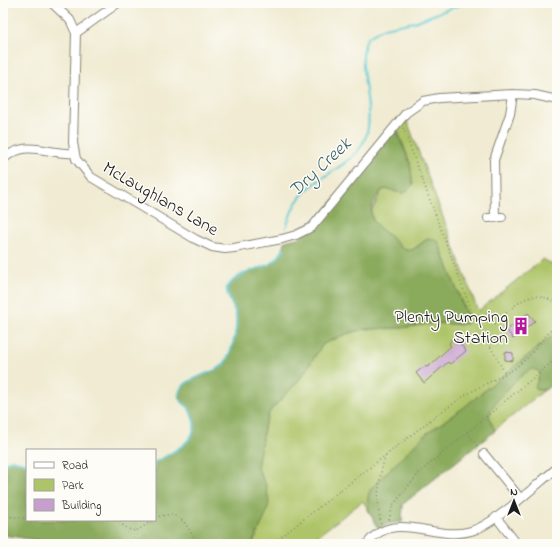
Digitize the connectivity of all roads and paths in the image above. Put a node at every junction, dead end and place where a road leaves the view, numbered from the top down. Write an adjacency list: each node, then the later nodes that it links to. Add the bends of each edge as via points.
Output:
1 (52, 3): 3 (street, via 70,20)
2 (118, 3): 3 (street)
3 (76, 33): 7 (street, McLaughlans Lane)
4 (513, 94): 5 (street, McLaughlans Lane); 6 (street, McLaughlans Lane, via 429,99 413,106); 9 (street, via 510,114 494,160 492,175)
5 (557, 100)
6 (399, 121): 7 (street, McLaughlans Lane, via 312,227 296,235 230,249 205,244 98,182 78,164); 14 (path, via 473,315)
7 (74, 153): 8 (street, via 63,154 28,147)
8 (3, 158)
9 (495, 218)
10 (557, 305): 11 (path, via 544,296 533,296 518,303)
11 (494, 324)
12 (557, 324): 14 (path, via 528,357)
13 (557, 358): 15 (path)
14 (506, 375): 17 (path, via 456,402)
15 (467, 432): 16 (path); 26 (path, via 435,458 400,494 393,505)
16 (484, 454): 19 (street)
17 (386, 455): 26 (path, via 379,485 378,508); 28 (path)
18 (557, 468): 19 (street)
19 (520, 498): 21 (street)
20 (3, 516): 22 (path)
21 (496, 517): 26 (street, via 476,529 461,533 400,526); 30 (street)
22 (26, 518)
23 (156, 518): 27 (path, via 166,515 183,520)
24 (117, 521): 25 (path, via 134,531 143,529)
25 (151, 521)
26 (385, 530): 29 (street)
27 (199, 544)
28 (272, 544)
29 (367, 544)
30 (517, 544)

